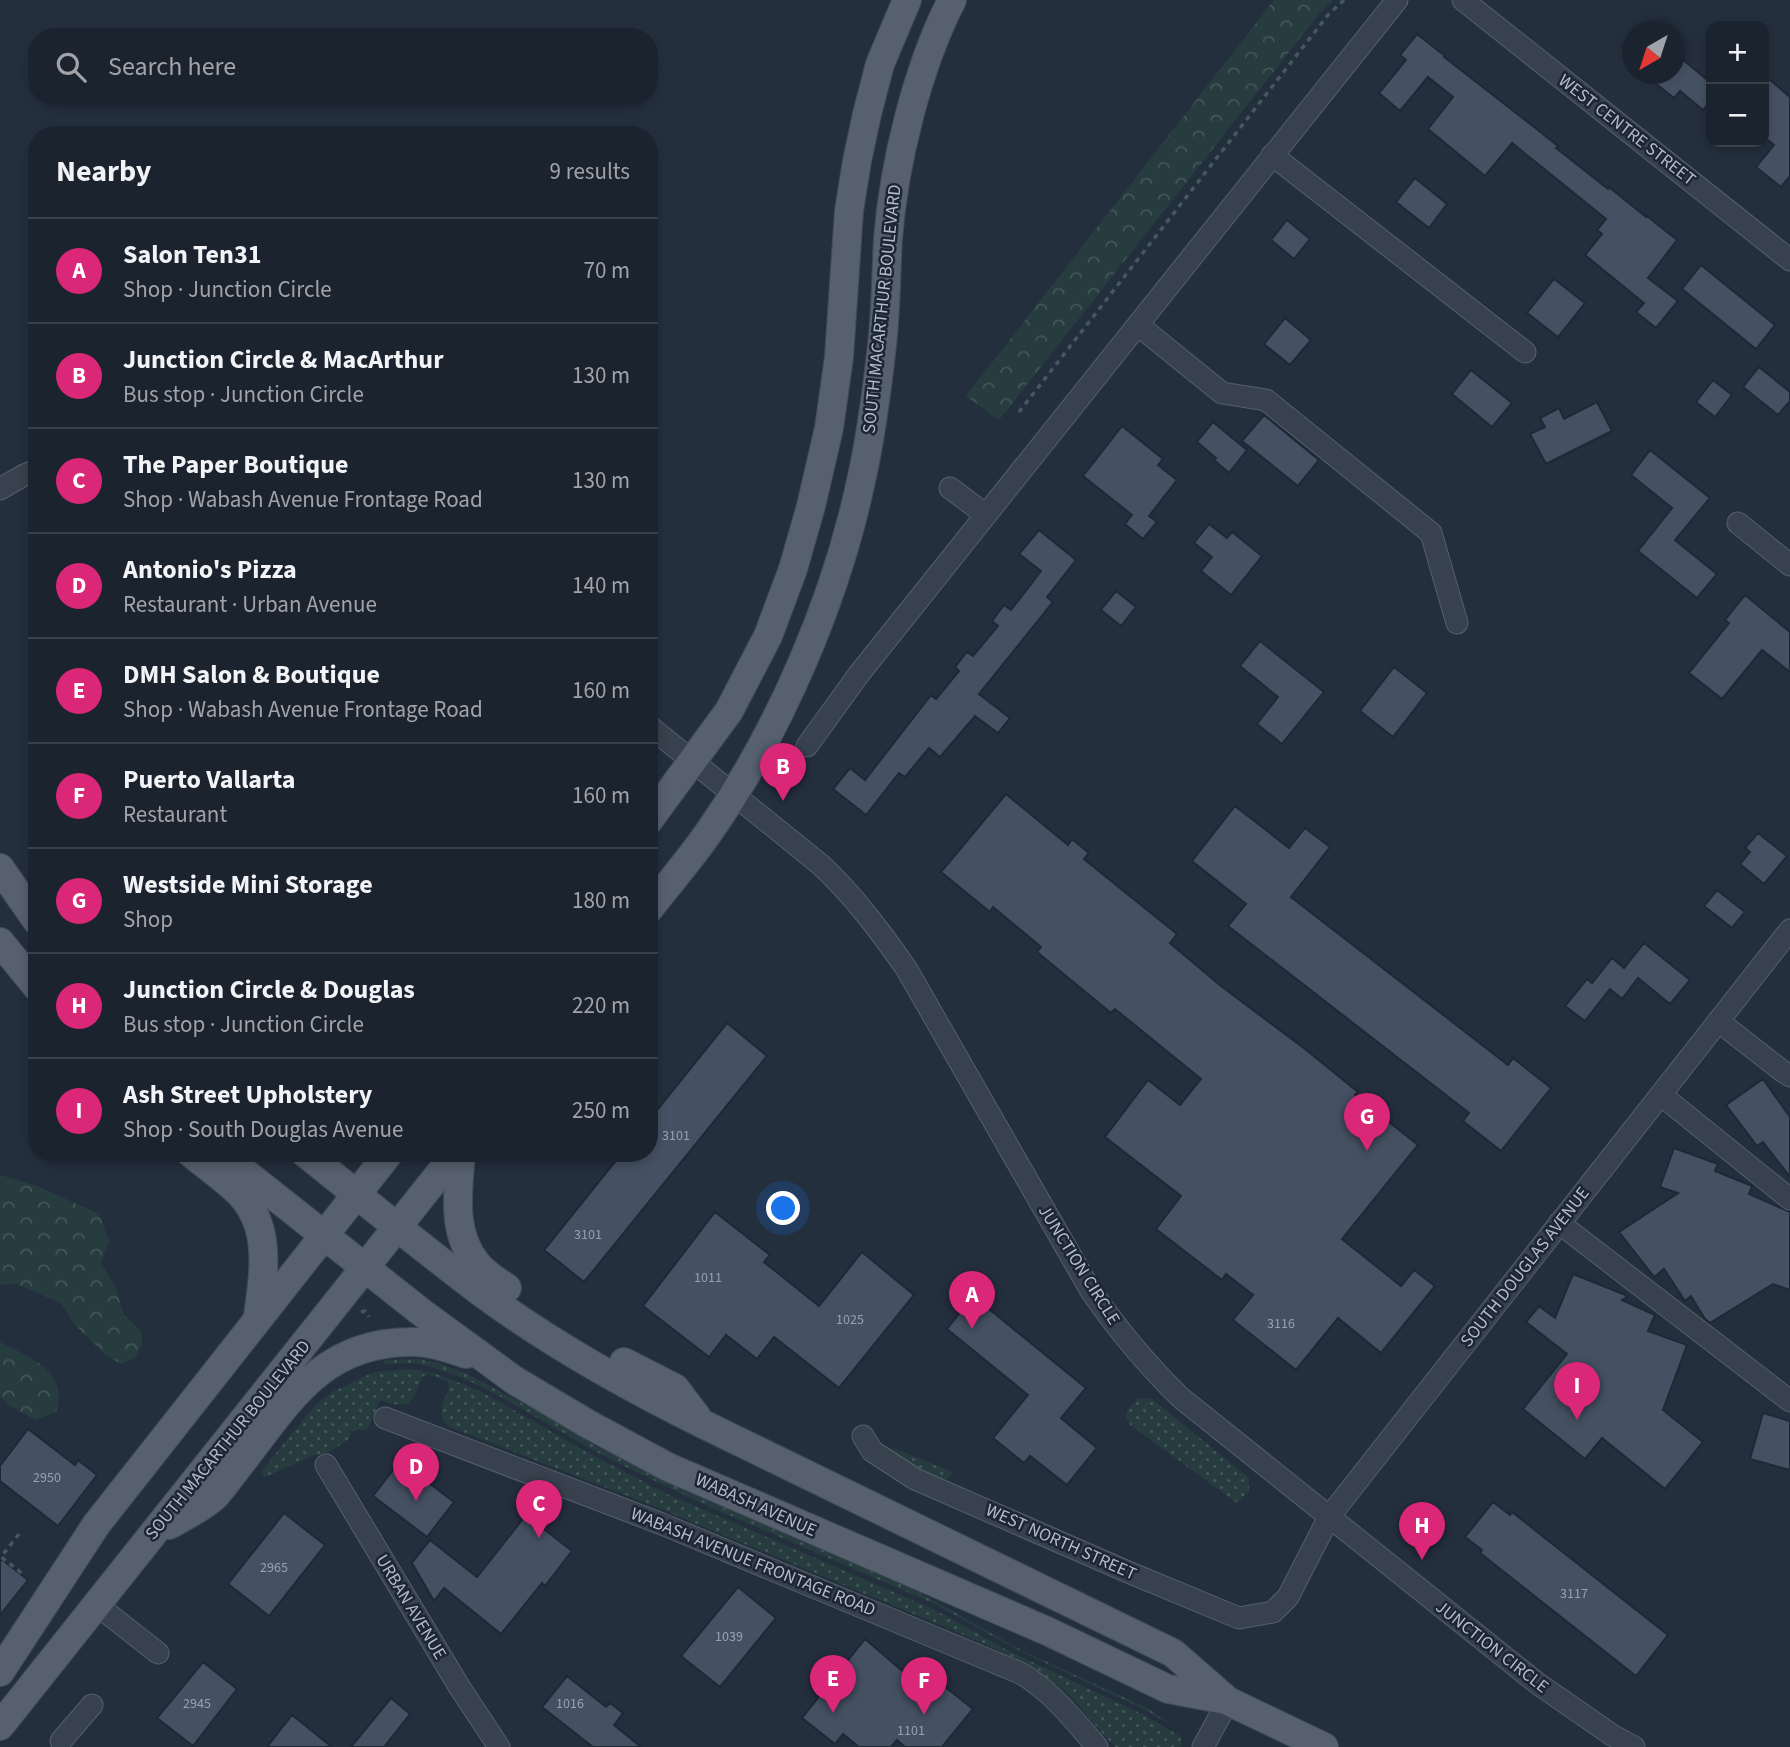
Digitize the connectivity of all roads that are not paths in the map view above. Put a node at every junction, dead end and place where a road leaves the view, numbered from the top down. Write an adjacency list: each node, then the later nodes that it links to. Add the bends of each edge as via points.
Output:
1 (907, 0): 18 (main road, via 880,64 857,161 830,428 811,506 768,636 729,711)
2 (952, 0): 19 (main road, SOUTH MACARTHUR BOULEVARD, via 920,76 907,125 888,237 882,343 848,535 810,645 772,727)
3 (1397, 0): 5 (street)
4 (1464, 0): 6 (street, WEST CENTRE STREET)
5 (1272, 155): 7 (street); 8 (street)
6 (1790, 260)
7 (1138, 325): 12 (street); 15 (street, via 1222,393 1266,400 1431,533)
8 (1525, 352)
9 (28, 473): 11 (street)
10 (950, 488): 12 (street)
11 (0, 489)
12 (986, 515): 17 (street)
13 (1738, 523): 14 (street)
14 (1790, 565)
15 (1457, 623)
16 (658, 733): 18 (street, JUNCTION CIRCLE)
17 (807, 746)
18 (694, 761): 19 (street, JUNCTION CIRCLE); 20 (main road)
19 (734, 793): 22 (main road, SOUTH MACARTHUR BOULEVARD); 49 (street, JUNCTION CIRCLE, via 821,865 873,920 906,968 1115,1326 1181,1398)
20 (658, 808)
21 (0, 868): 23 (main road)
22 (658, 898)
23 (28, 908)
24 (1790, 930): 27 (street, SOUTH DOUGLAS AVENUE)
25 (0, 942): 26 (main road)
26 (28, 976)
27 (1718, 1021): 28 (street); 29 (street, SOUTH DOUGLAS AVENUE)
28 (1790, 1076)
29 (1661, 1095): 37 (street); 38 (street, SOUTH DOUGLAS AVENUE)
30 (202, 1162): 42 (main road, via 236,1189 259,1225 264,1271)
31 (231, 1162): 40 (main road, WABASH AVENUE)
32 (316, 1162): 36 (main road, WABASH AVENUE)
33 (382, 1162): 36 (main road)
34 (450, 1162): 39 (main road, SOUTH MACARTHUR BOULEVARD)
35 (458, 1162): 46 (main road, via 458,1224 477,1265 570,1330 675,1388)
36 (356, 1193): 39 (main road, WABASH AVENUE); 40 (main road)
37 (1790, 1199)
38 (1559, 1223): 44 (street); 49 (street, SOUTH DOUGLAS AVENUE)
39 (397, 1226): 41 (main road, SOUTH MACARTHUR BOULEVARD); 46 (main road, WABASH AVENUE, via 541,1333 594,1367)
40 (323, 1235): 41 (main road, WABASH AVENUE); 42 (main road)
41 (365, 1268): 43 (main road, WABASH AVENUE); 50 (main road, SOUTH MACARTHUR BOULEVARD)
42 (258, 1319): 54 (main road, via 96,1525)
43 (506, 1375): 50 (main road, via 467,1354 434,1344 366,1347 340,1357 295,1394 213,1497); 55 (main road, WABASH AVENUE, via 668,1467 1047,1631 1168,1689)
44 (1790, 1401)
45 (385, 1418): 60 (street, WABASH AVENUE FRONTAGE ROAD, via 662,1524 1022,1675 1070,1715)
46 (703, 1424): 55 (main road, WABASH AVENUE, via 1173,1653)
47 (863, 1436): 52 (street, WEST NORTH STREET, via 872,1451 915,1479 1128,1572 1239,1618)
48 (326, 1465): 59 (street, URBAN AVENUE)
49 (1329, 1517): 52 (street, SOUTH DOUGLAS AVENUE, via 1288,1597); 63 (street, JUNCTION CIRCLE, via 1537,1683)
50 (152, 1536): 51 (main road, SOUTH MACARTHUR BOULEVARD)
51 (97, 1605): 53 (street); 57 (main road, SOUTH MACARTHUR BOULEVARD)
52 (1273, 1612)
53 (158, 1653)
54 (4, 1658)
55 (1228, 1701): 61 (street); 62 (main road, WABASH AVENUE)
56 (92, 1705): 58 (street)
57 (0, 1726)
58 (61, 1741)
59 (499, 1747)
60 (1097, 1747)
61 (1203, 1747)
62 (1324, 1747)
63 (1634, 1747)

